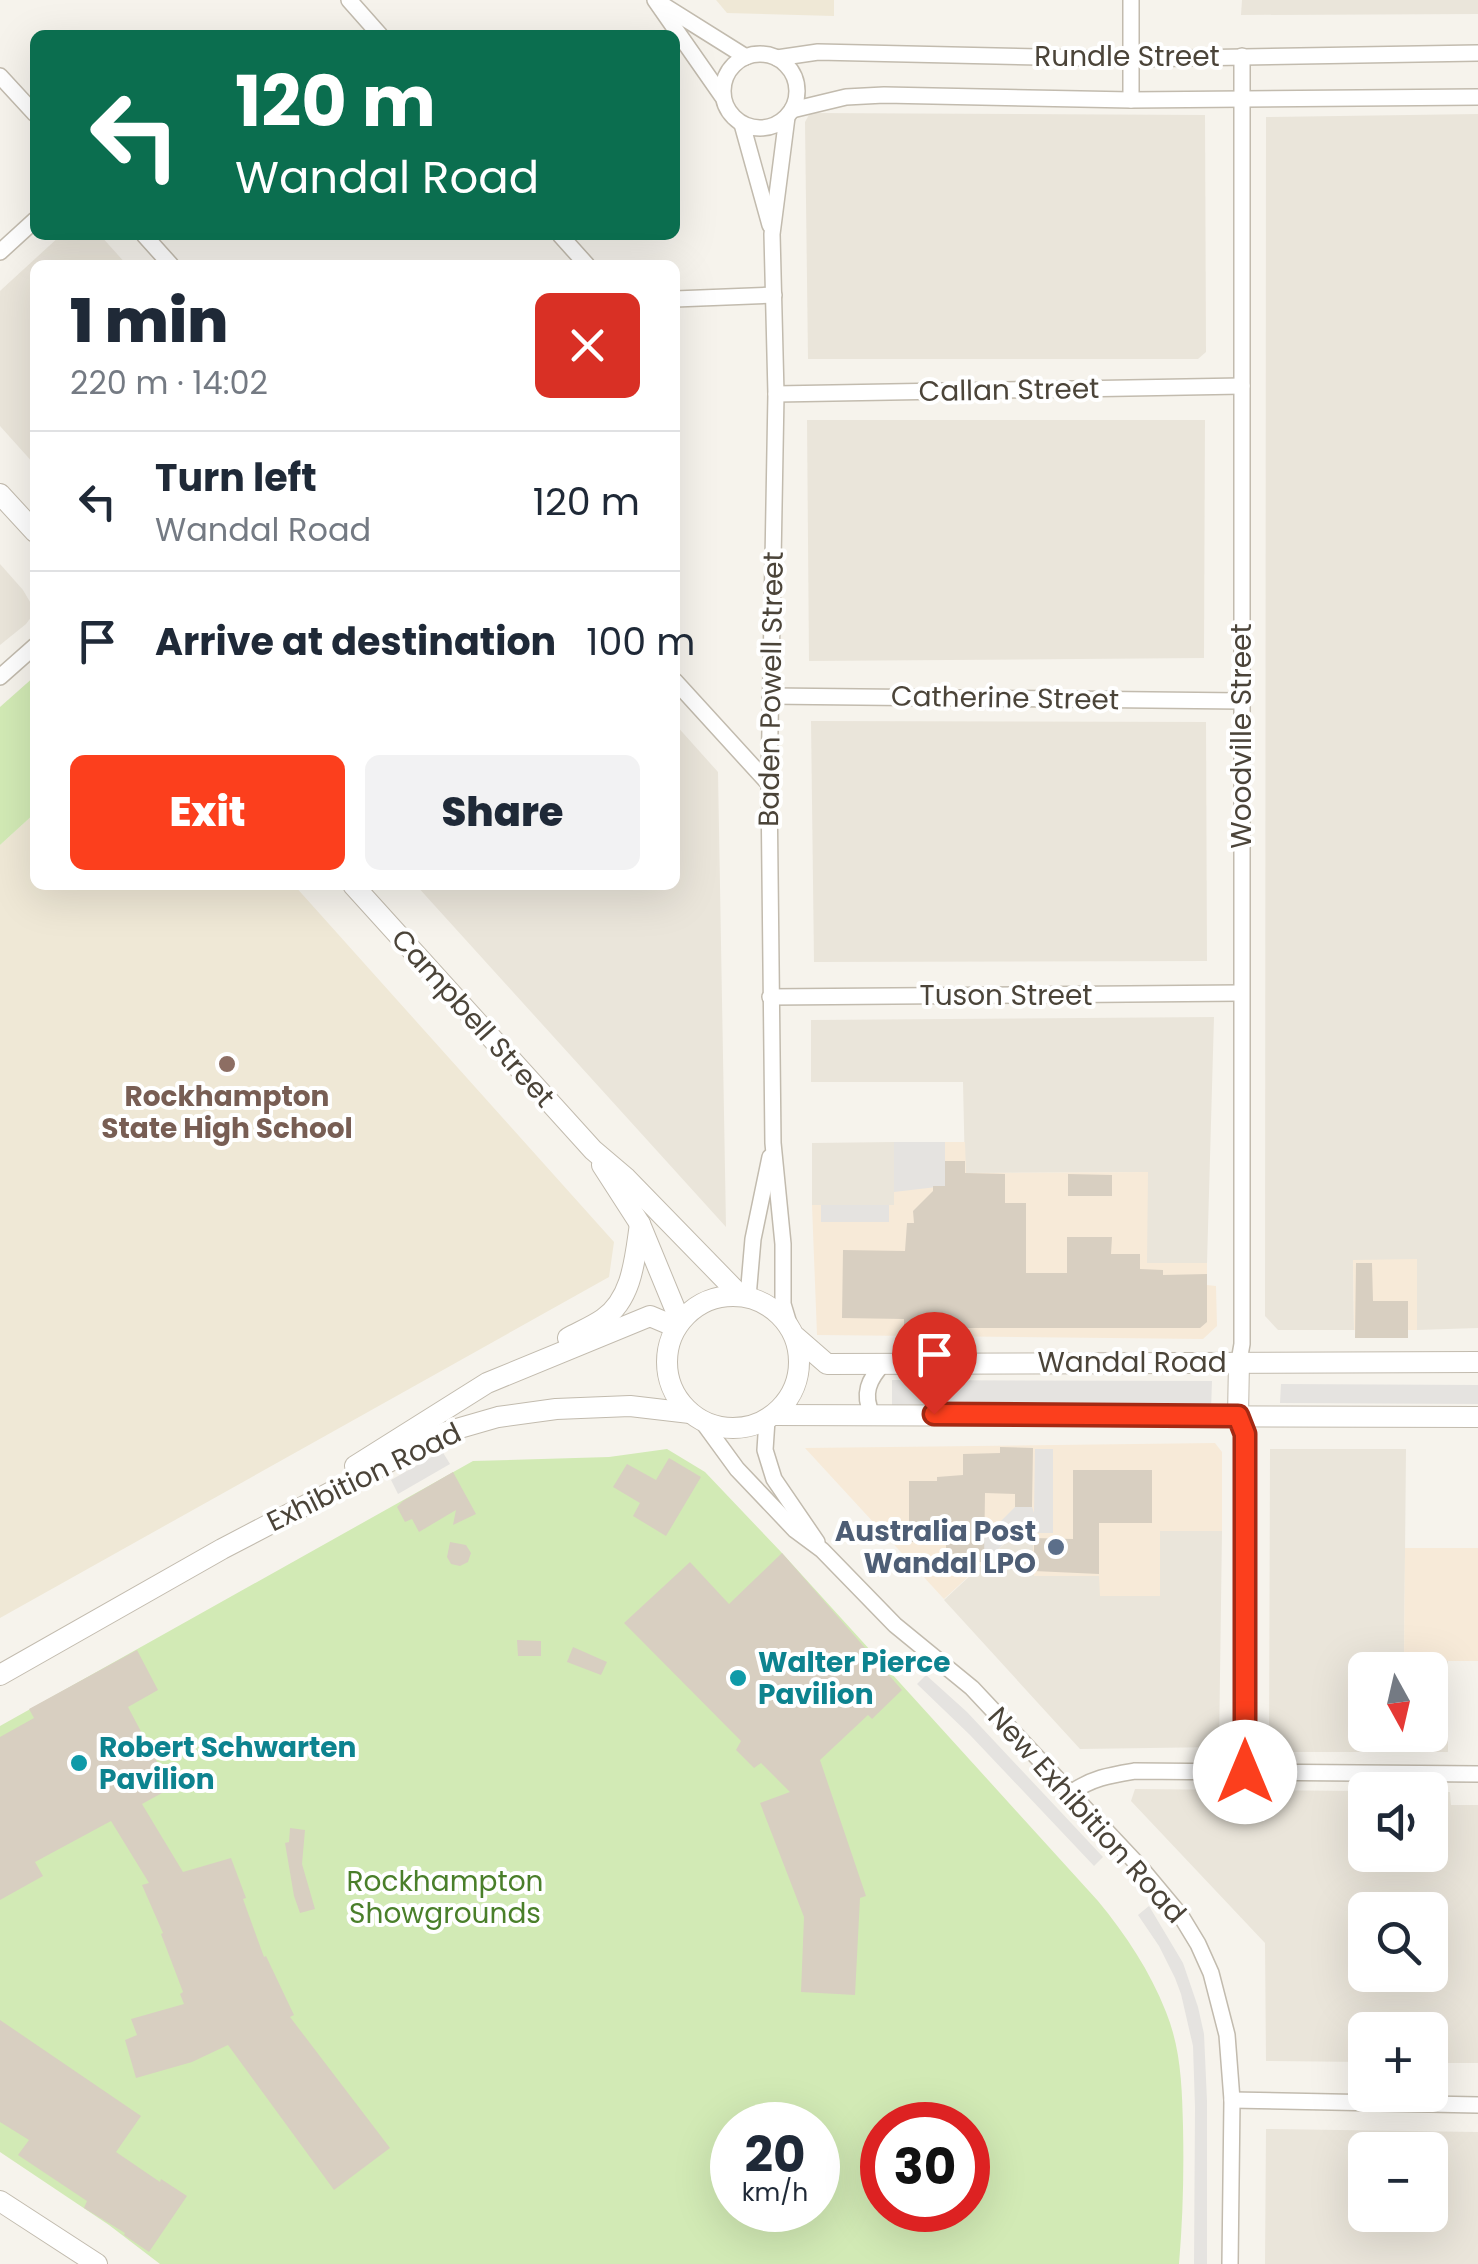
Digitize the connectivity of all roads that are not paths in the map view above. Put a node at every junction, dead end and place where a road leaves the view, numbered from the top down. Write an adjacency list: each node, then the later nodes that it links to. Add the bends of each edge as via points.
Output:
1 (349, 0): 4 (street)
2 (656, 0): 5 (street); 9 (street)
3 (1131, 0): 11 (street)
4 (376, 30)
5 (677, 30)
6 (680, 35): 13 (street)
7 (1478, 53): 8 (street, Rundle Street)
8 (1242, 56): 11 (street, Rundle Street); 15 (street, Woodville Street)
9 (746, 57): 10 (street); 13 (street, via 728,72)
10 (777, 58): 11 (street, Rundle Street, via 818,52); 18 (street, via 796,81)
11 (1131, 59): 16 (street)
12 (0, 76): 17 (street)
13 (722, 96): 19 (street)
14 (1478, 97): 15 (street, Rundle Street)
15 (1244, 98): 16 (street, Rundle Street); 29 (street, Woodville Street)
16 (1131, 100): 18 (street, Rundle Street, via 884,95 846,97)
17 (30, 109)
18 (789, 114): 19 (street, via 771,127); 21 (street, Baden Powell Street)
19 (742, 124): 21 (street, Baden Powell Street)
20 (30, 225): 24 (street)
21 (772, 234): 27 (street, Baden Powell Street)
22 (148, 240): 25 (street)
23 (564, 240): 26 (street)
24 (0, 252)
25 (166, 260)
26 (582, 260)
27 (774, 296): 28 (street); 30 (street, Baden Powell Street)
28 (680, 299)
29 (1242, 386): 30 (street, Callan Street); 37 (street, Woodville Street)
30 (776, 394): 36 (street, Baden Powell Street)
31 (0, 494): 32 (street)
32 (30, 527)
33 (30, 650): 34 (street)
34 (0, 677)
35 (680, 686): 38 (street)
36 (770, 696): 37 (street, Catherine Street); 38 (street, Baden Powell Street)
37 (1241, 700): 40 (street, Woodville Street)
38 (769, 784): 41 (street, Baden Powell Street)
39 (359, 890): 43 (street, Campbell Street)
40 (1241, 993): 41 (street, Tuson Street); 48 (street, Woodville Street)
41 (770, 997): 42 (street, Baden Powell Street)
42 (773, 1143): 45 (street, Baden Powell Street); 47 (street, Baden Powell Street, via 783,1304)
43 (593, 1150): 44 (street, Campbell Street); 45 (street, Campbell Street)
44 (640, 1224): 46 (street, Campbell Street); 51 (street, Exhibition Road, via 623,1300 605,1318)
45 (744, 1296): 46 (street, via 717,1297); 47 (street, via 779,1313)
46 (678, 1324): 51 (street, Exhibition Road, via 650,1316); 54 (street, via 668,1344 669,1382)
47 (793, 1332): 50 (street, Wandal Road, via 827,1364); 55 (street, via 800,1371 786,1402)
48 (1239, 1361): 49 (street, Wandal Road); 50 (street, Wandal Road); 53 (street, Woodville Street)
49 (1478, 1362)
50 (883, 1364): 52 (street, via 869,1383)
51 (487, 1383): 57 (street, Exhibition Road)
52 (872, 1414): 53 (street, Wandal Road); 55 (street, Wandal Road)
53 (1238, 1416): 56 (street, Wandal Road); 60 (street, via 1245,1434)
54 (696, 1417): 55 (street, via 733,1428); 57 (street, Exhibition Road, via 630,1406 498,1417 446,1432); 58 (street, New Exhibition Road, via 795,1530)
55 (770, 1417): 58 (street, New Exhibition Road, via 765,1450 774,1479)
56 (1478, 1418)
57 (222, 1549): 59 (street, Exhibition Road)
58 (822, 1550): 62 (street, New Exhibition Road, via 895,1625 972,1688)
59 (0, 1675)
60 (1245, 1772): 61 (street); 62 (street, via 1109,1775)
61 (1478, 1774)
62 (1072, 1793): 63 (street, New Exhibition Road, via 1182,1916 1198,1944 1226,2035)
63 (1232, 2100): 64 (street); 67 (street, New Exhibition Road)
64 (1478, 2105)
65 (0, 2201): 66 (street)
66 (97, 2264)
67 (1230, 2264)

